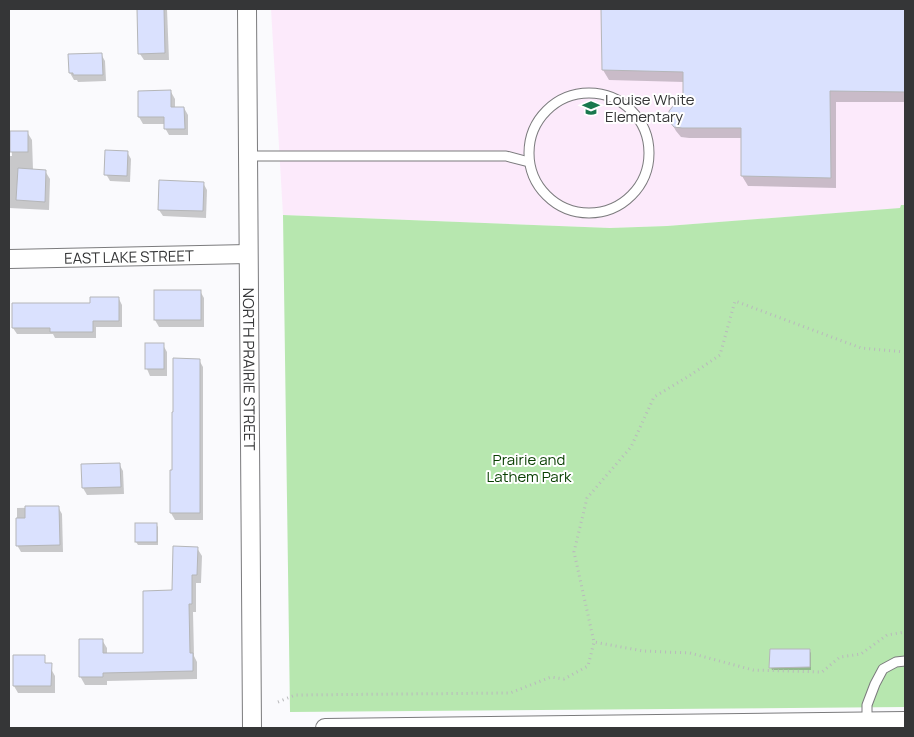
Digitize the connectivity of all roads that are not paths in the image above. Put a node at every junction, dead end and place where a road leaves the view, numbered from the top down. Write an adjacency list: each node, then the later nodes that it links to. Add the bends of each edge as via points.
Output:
1 (247, 9): 2 (street, NORTH PRAIRIE STREET)
2 (248, 156): 3 (lane, via 506,156); 4 (street, NORTH PRAIRIE STREET)
3 (529, 162): 3 (lane, via 538,186 556,204 582,213 608,210 631,196 645,174 648,161 646,133 630,110 619,102 607,96 579,94 566,98 544,113 531,136)
4 (248, 254): 5 (street, EAST LAKE STREET); 9 (street, NORTH PRAIRIE STREET)
5 (9, 259)
6 (905, 660): 8 (lane, via 883,669 867,705)
7 (905, 721): 8 (street)
8 (867, 722): 10 (street)
9 (252, 728)
10 (325, 728)

